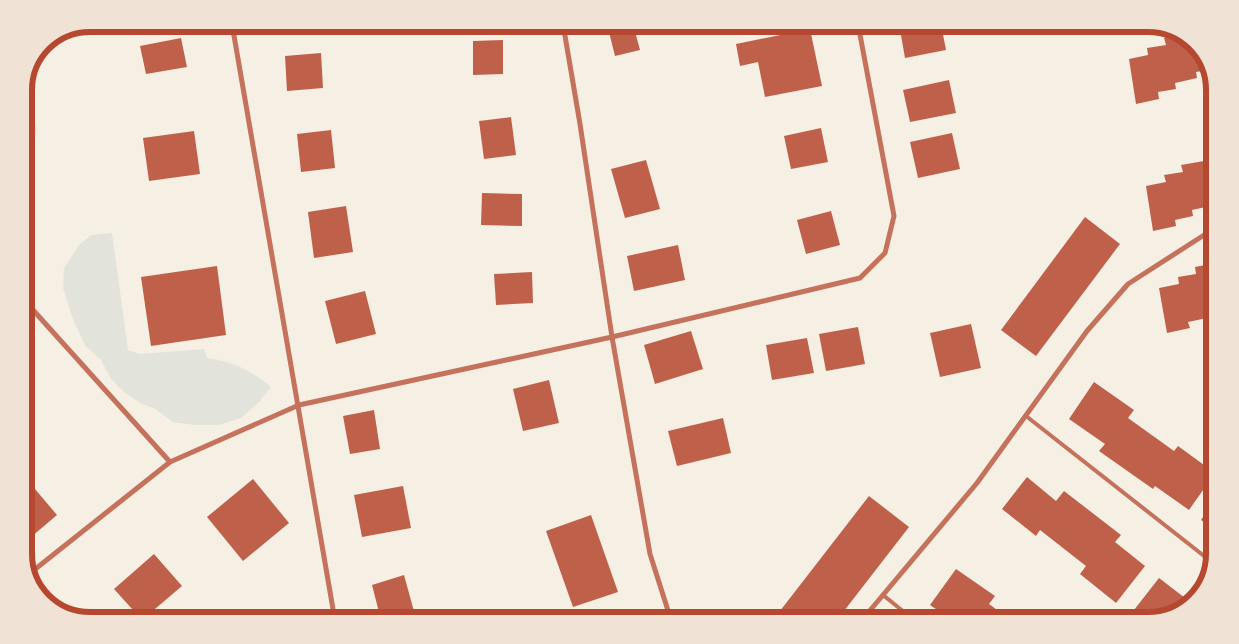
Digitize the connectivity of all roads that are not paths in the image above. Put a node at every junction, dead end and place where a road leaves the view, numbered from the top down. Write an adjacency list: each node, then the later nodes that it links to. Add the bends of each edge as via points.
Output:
1 (233, 32): 7 (street)
2 (564, 32): 6 (street)
3 (860, 32): 6 (street, via 894,216 885,253 860,278)
4 (1206, 234): 8 (street, via 1128,284 1087,331)
5 (33, 310): 9 (street)
6 (612, 337): 7 (street); 14 (street, via 650,554)
7 (299, 405): 9 (street); 13 (street)
8 (1026, 416): 10 (lane); 12 (street, via 977,483)
9 (170, 462): 11 (street)
10 (1206, 557)
11 (35, 570)
12 (883, 595): 15 (street); 16 (lane)
13 (334, 612)
14 (668, 612)
15 (869, 612)
16 (904, 612)

